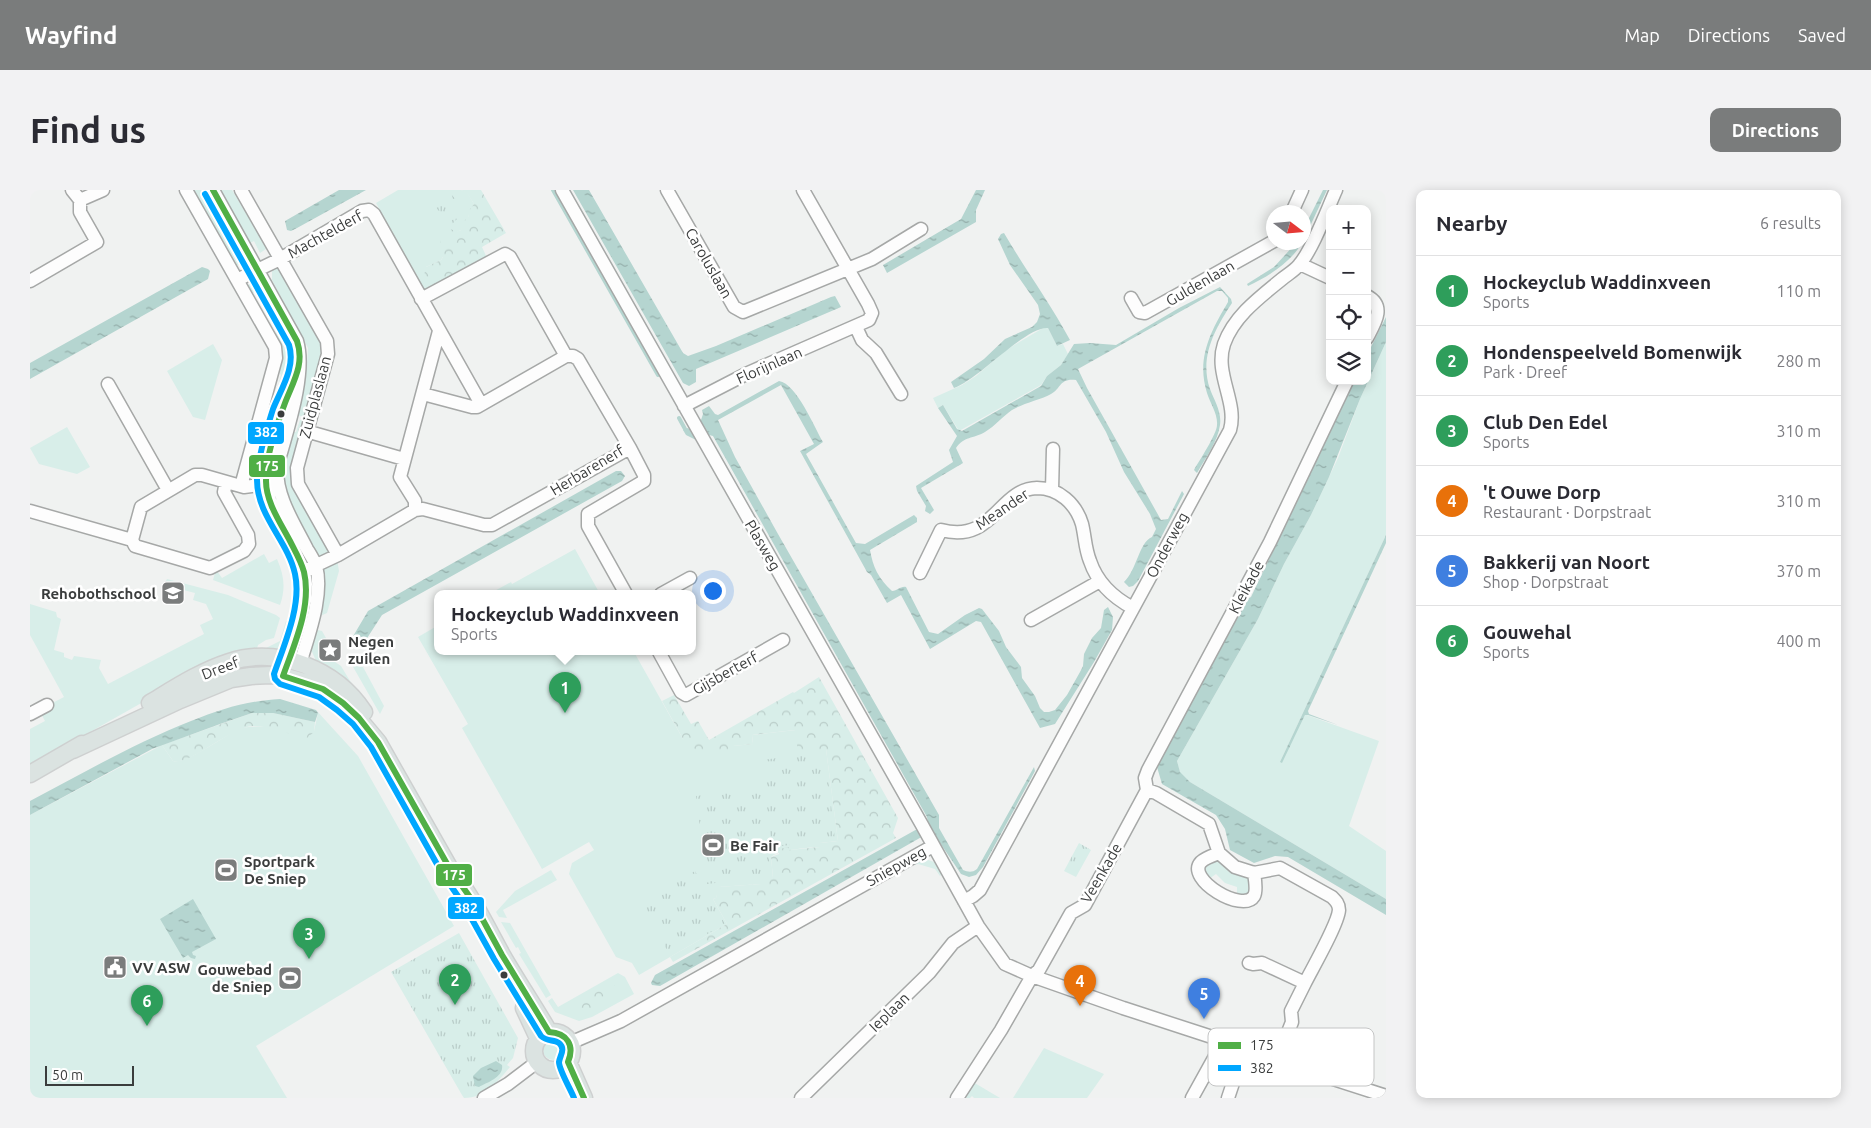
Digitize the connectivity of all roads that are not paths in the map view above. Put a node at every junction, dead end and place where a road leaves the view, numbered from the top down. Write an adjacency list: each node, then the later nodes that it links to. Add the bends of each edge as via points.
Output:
1 (103, 190): 10 (street)
2 (186, 190): 19 (street)
3 (213, 190): 17 (street, Zuidplaslaan)
4 (241, 190): 14 (street, Zuidplaslaan)
5 (562, 190): 33 (street, Plasweg)
6 (667, 190): 16 (street, Caroluslaan, via 734,307 743,312)
7 (803, 190): 16 (street, Florijnlaan)
8 (1302, 190): 11 (street)
9 (1336, 190): 15 (street, Onderweg)
10 (76, 195): 20 (street, via 80,212 97,242)
11 (1295, 205)
12 (921, 229): 16 (street, via 872,259)
13 (1266, 245): 21 (street, Guldenlaan, via 1145,313 1140,312)
14 (280, 258): 17 (street, Machtelderf); 23 (street, Machtelderf, via 369,210); 34 (street, Zuidplaslaan, via 327,341 328,354)
15 (1300, 264): 18 (street); 53 (street, Onderweg, via 1254,301 1224,344 1221,358 1232,415 1230,430)
16 (848, 269): 24 (street, Florijnlaan, via 872,313 869,320)
17 (258, 270): 19 (street, Machtelderf); 39 (street, Zuidplaslaan, via 300,351 299,368 268,462)
18 (1326, 276)
19 (237, 280): 40 (street, via 275,347 276,358)
20 (30, 281)
21 (1131, 298)
22 (1371, 298): 25 (street, via 1379,310)
23 (422, 299): 26 (street, Machtelderf); 27 (street, Herbarenerf, via 505,254 510,256)
24 (856, 327): 31 (street); 33 (street, Florijnlaan, via 748,373)
25 (1371, 329)
26 (439, 331): 30 (street); 32 (street, Machtelderf)
27 (566, 356): 32 (street); 35 (street, Herbarenerf, via 578,359)
28 (108, 384): 41 (street)
29 (1345, 385): 61 (street, Kleikade, via 1270,542 1148,770 1145,778)
30 (423, 394): 32 (street, via 472,407); 37 (street)
31 (902, 394)
32 (481, 404)
33 (684, 406): 62 (street, Plasweg)
34 (306, 431): 37 (street); 46 (street, Zuidplaslaan, via 297,468 298,484)
35 (630, 448): 43 (street, Herbarenerf, via 492,525 423,509); 51 (street, via 644,481 588,514 587,520)
36 (1053, 449): 42 (street, Meander)
37 (404, 459): 43 (street, via 400,477 415,501)
38 (226, 482): 40 (street); 41 (street, via 195,475); 45 (street, via 224,492 248,535 249,544 244,551 210,568 140,549)
39 (272, 484): 40 (street); 47 (street, Zuidplaslaan, via 270,500)
40 (241, 486)
41 (168, 490): 45 (street, via 142,507)
42 (1052, 490): 48 (street, Meander, via 1034,488 1024,491 983,526 972,530 952,533 941,530); 50 (street, Meander, via 1076,510 1089,561)
43 (415, 510): 46 (street)
44 (30, 512): 45 (street)
45 (132, 540)
46 (338, 555): 47 (street)
47 (310, 568): 57 (street, Zuidplaslaan, via 318,594)
48 (920, 574)
49 (690, 578): 52 (street)
50 (1100, 581): 53 (street, Meander); 54 (street)
51 (624, 590)
52 (668, 590)
53 (1133, 608): 65 (street, Onderweg, via 980,890)
54 (1031, 620)
55 (783, 640): 56 (street, Gijsberterf, via 686,695 681,692)
56 (661, 655)
57 (292, 670): 60 (main road, Dreef, via 231,679 73,750); 71 (main road, Dreef, via 329,676 349,692 372,724 378,742 450,869 479,910)
58 (47, 705): 59 (street)
59 (30, 714)
60 (30, 774)
61 (1147, 790): 63 (street, via 1209,824); 68 (street, Veenkade, via 1085,905 1071,914 1039,970)
62 (933, 846): 65 (street, Plasweg); 73 (street, Sniepweg, via 621,1021)
63 (1219, 853): 64 (street, via 1235,867); 64 (street, via 1199,866 1206,883 1221,895 1234,900 1252,898 1255,894)
64 (1254, 873): 69 (street, via 1280,868 1286,870 1332,896 1339,907 1336,920)
65 (964, 901): 66 (street, Plasweg)
66 (978, 926): 68 (street, Plasweg, via 1005,964); 83 (street, Ieplaan, via 954,943 929,974)
67 (1249, 963): 69 (street, via 1262,963)
68 (1032, 976): 72 (street, Plasweg); 84 (street, Veenkade)
69 (1305, 983): 70 (street, via 1291,1011)
70 (1289, 1028)
71 (544, 1035): 73 (main road, via 562,1034); 74 (main road, via 533,1050)
72 (1208, 1037)
73 (570, 1043): 75 (main road, via 572,1053)
74 (537, 1062): 75 (main road, via 545,1069); 80 (street)
75 (562, 1066): 81 (main road); 82 (main road)
76 (1208, 1069): 85 (street)
77 (1232, 1086): 86 (street)
78 (1355, 1086): 79 (street, Plasweg)
79 (1386, 1096)
80 (484, 1098)
81 (580, 1098)
82 (584, 1098)
83 (801, 1098)
84 (957, 1098)
85 (1192, 1098)
86 (1228, 1098)

